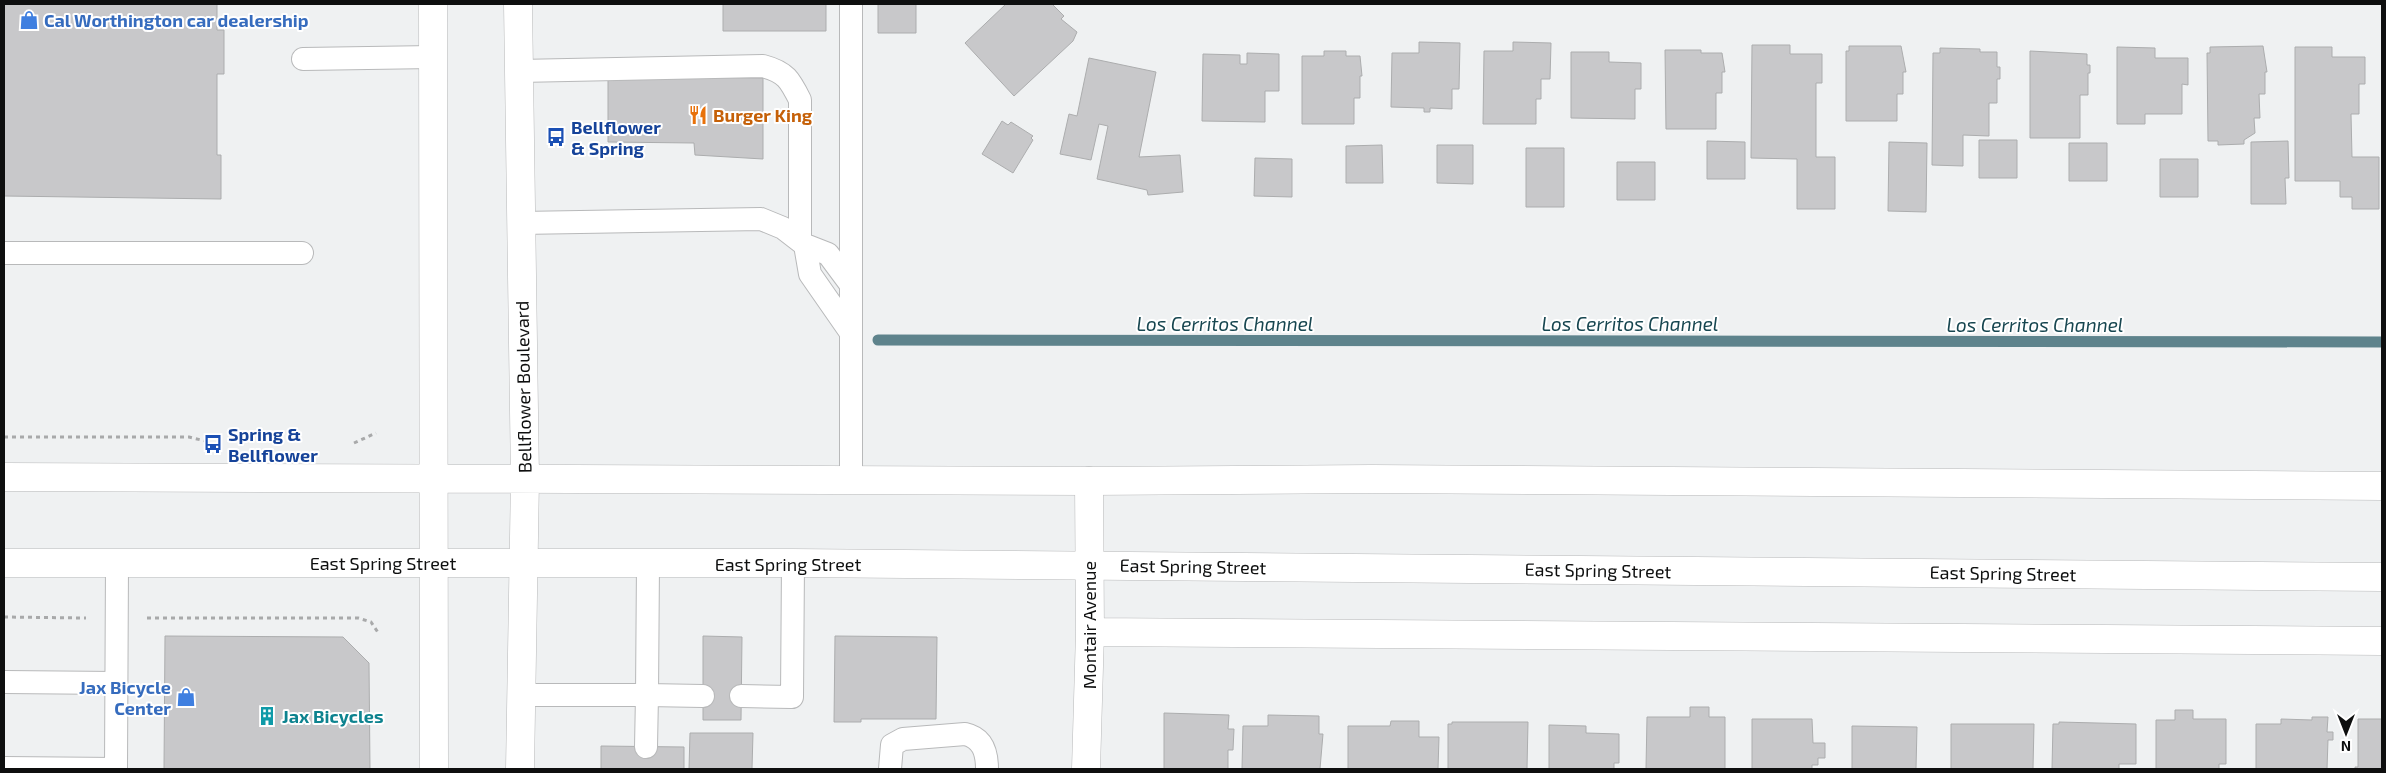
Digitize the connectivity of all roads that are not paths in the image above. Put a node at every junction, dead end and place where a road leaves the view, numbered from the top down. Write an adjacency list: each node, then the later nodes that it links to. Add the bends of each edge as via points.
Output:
1 (432, 4): 4 (main road)
2 (518, 4): 6 (main road, Bellflower Boulevard)
3 (851, 4): 11 (lane)
4 (433, 57): 5 (lane); 14 (main road)
5 (303, 58)
6 (519, 70): 7 (main road, Bellflower Boulevard); 8 (lane, via 763,66 780,70 800,100)
7 (520, 223): 8 (lane, via 761,219 783,228); 15 (main road, Bellflower Boulevard)
8 (802, 243): 11 (lane, via 828,254); 12 (lane, via 810,274)
9 (4, 253): 10 (lane)
10 (302, 253)
11 (851, 285): 12 (lane)
12 (851, 333): 16 (lane)
13 (4, 477): 14 (main road)
14 (434, 477): 15 (main road); 22 (main road)
15 (525, 479): 16 (main road); 19 (main road, Bellflower Boulevard)
16 (851, 480): 17 (main road)
17 (1089, 481): 18 (main road, via 1382,479); 25 (main road, Montair Avenue)
18 (2382, 486)
19 (524, 562): 22 (main road, East Spring Street); 23 (main road, East Spring Street); 31 (main road, Bellflower Boulevard)
20 (4, 563): 21 (main road, East Spring Street)
21 (117, 563): 22 (main road, East Spring Street); 30 (lane)
22 (434, 563): 38 (main road)
23 (648, 563): 24 (main road, East Spring Street); 32 (lane)
24 (793, 563): 25 (main road, East Spring Street); 34 (lane, via 792,697)
25 (1089, 565): 26 (main road, East Spring Street); 27 (main road, Montair Avenue)
26 (2382, 577)
27 (1090, 632): 28 (main road); 42 (main road, Montair Avenue)
28 (2382, 641)
29 (4, 682): 30 (lane)
30 (116, 683): 37 (lane)
31 (522, 695): 32 (lane); 39 (main road, Bellflower Boulevard)
32 (647, 695): 33 (lane); 35 (lane)
33 (703, 696)
34 (742, 696)
35 (646, 747)
36 (4, 768): 37 (lane)
37 (116, 769)
38 (434, 769)
39 (520, 769)
40 (890, 769): 41 (lane, via 892,745 903,740 965,734 975,736 983,745)
41 (987, 769)
42 (1086, 769)

